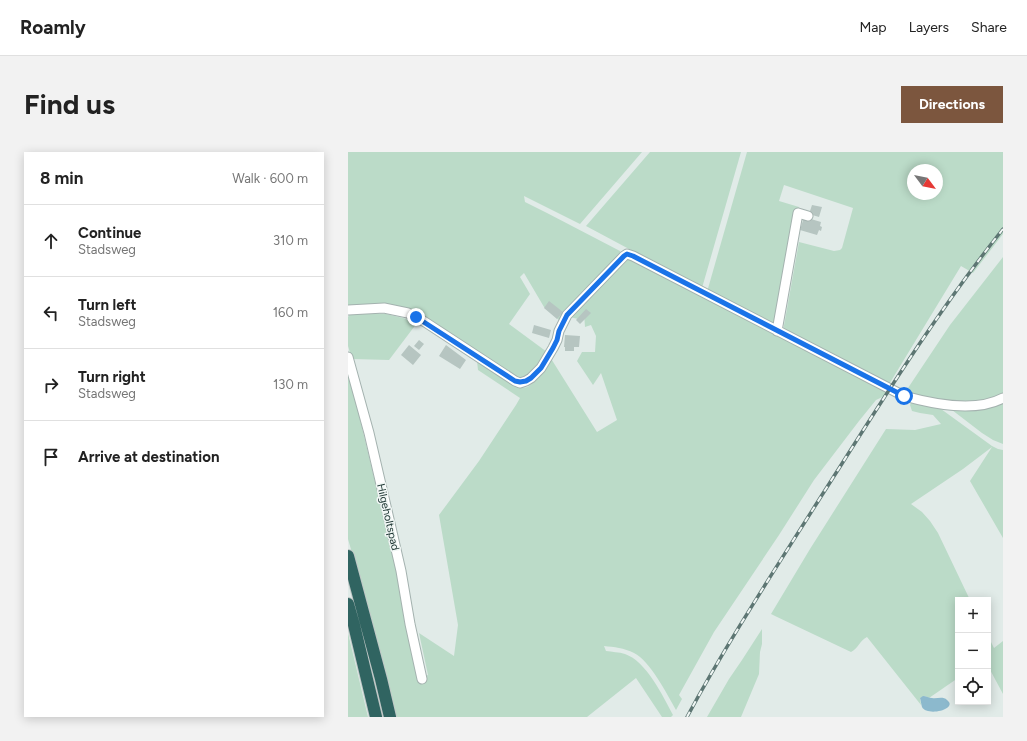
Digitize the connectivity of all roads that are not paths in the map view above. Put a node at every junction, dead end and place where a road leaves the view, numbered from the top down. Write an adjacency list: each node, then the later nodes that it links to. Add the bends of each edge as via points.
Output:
1 (808, 216): 3 (street, via 798,213)
2 (348, 310): 3 (street, via 384,308 408,313 515,381 526,381 541,368 557,340 567,315 627,254)
3 (777, 331): 5 (street, via 904,396 959,406 976,406)
4 (348, 357): 8 (street, Hilgeholtspad, via 391,526)
5 (1003, 398)
6 (348, 556): 10 (highway)
7 (348, 604): 9 (highway)
8 (422, 679)
9 (376, 717)
10 (390, 717)

